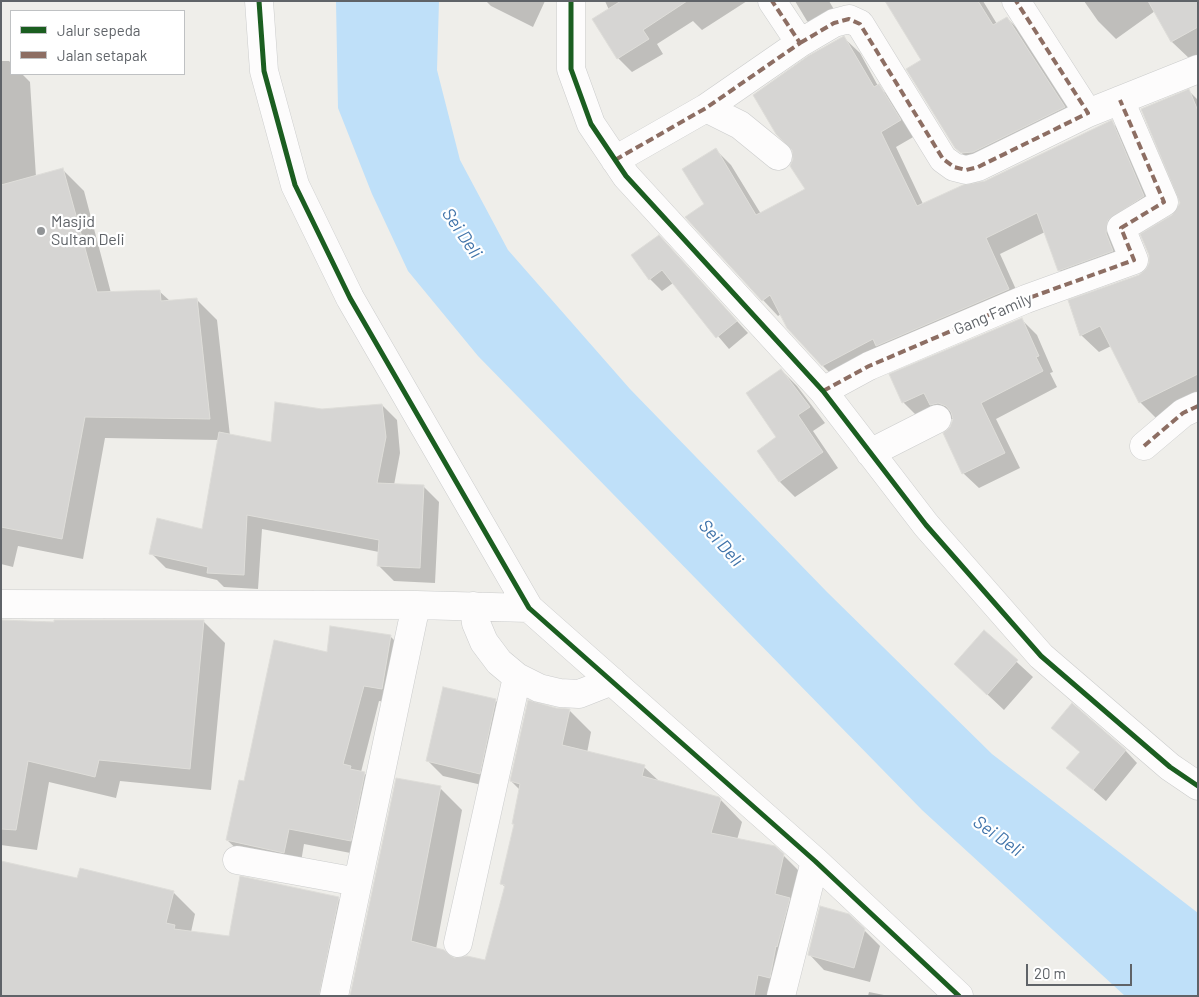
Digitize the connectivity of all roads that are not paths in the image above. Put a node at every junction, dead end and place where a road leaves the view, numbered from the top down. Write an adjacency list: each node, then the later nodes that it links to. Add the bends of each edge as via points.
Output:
1 (259, 1): 20 (street, via 264,71 296,185 350,298)
2 (571, 1): 11 (street, via 570,69 591,124)
3 (772, 1): 5 (street)
4 (1016, 1): 9 (street)
5 (800, 43): 8 (street); 9 (street, via 834,23 849,19 860,24 943,159 966,170)
6 (1198, 69): 7 (street)
7 (1120, 100): 9 (street); 12 (street, Gang Family, via 1164,202 1121,228 1134,260 1026,298 869,366)
8 (706, 108): 10 (street, via 740,125); 11 (street)
9 (1088, 113)
10 (778, 156)
11 (615, 160): 12 (street, via 626,176)
12 (823, 391): 16 (street)
13 (1198, 406): 15 (street, via 1183,413)
14 (937, 419): 16 (street)
15 (1144, 446)
16 (870, 453): 23 (street, via 926,525 1041,656)
17 (1, 604): 18 (street)
18 (416, 605): 19 (street); 26 (street)
19 (474, 606): 20 (street); 21 (street, via 476,623 484,642 499,662)
20 (530, 608): 22 (street)
21 (517, 677): 22 (street, via 539,688 579,694); 27 (street)
22 (612, 681): 25 (street)
23 (1198, 786)
24 (237, 860): 26 (street)
25 (815, 861): 29 (street); 30 (street)
26 (358, 882): 28 (street)
27 (458, 943)
28 (334, 996)
29 (781, 996)
30 (959, 996)

